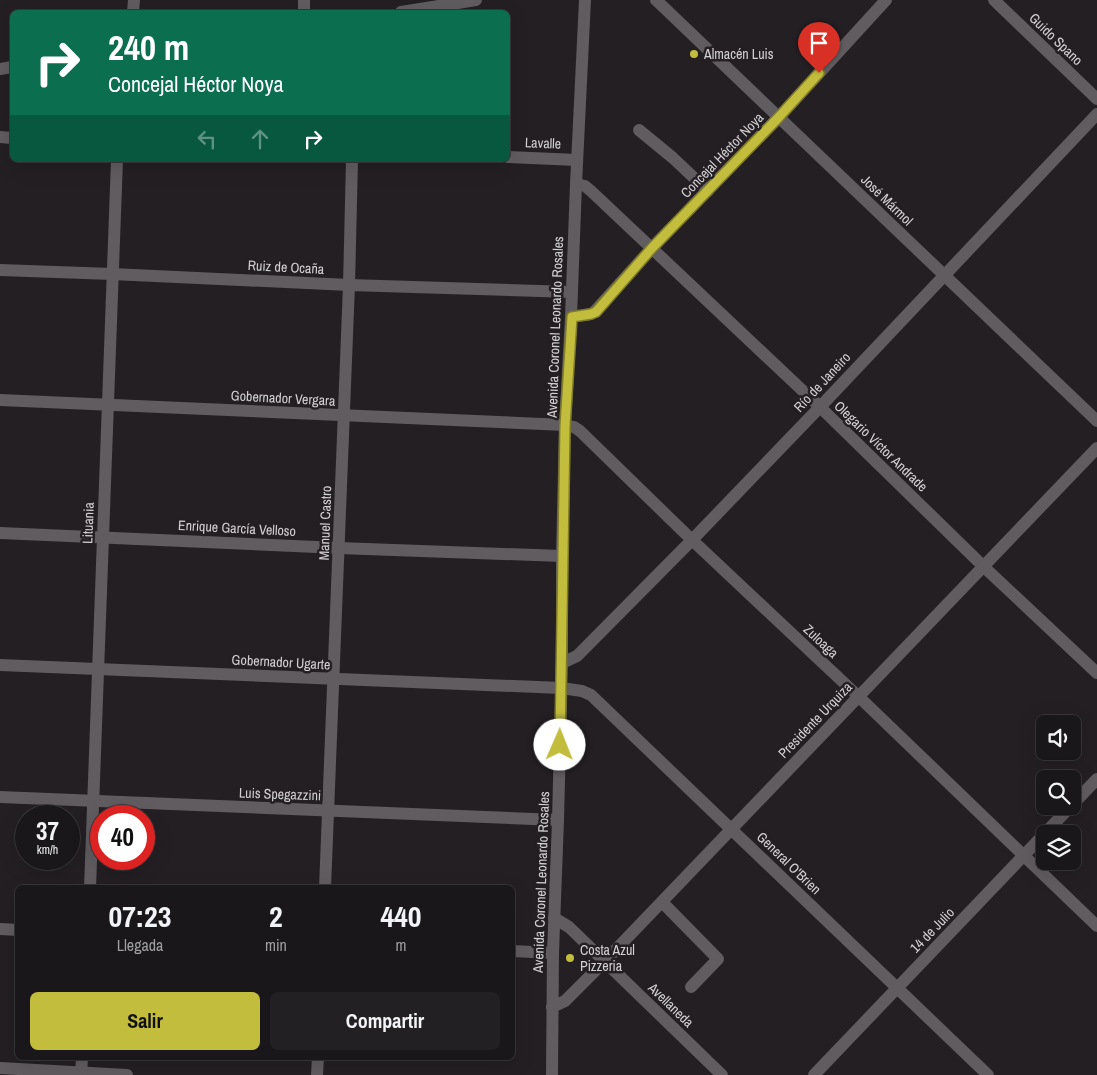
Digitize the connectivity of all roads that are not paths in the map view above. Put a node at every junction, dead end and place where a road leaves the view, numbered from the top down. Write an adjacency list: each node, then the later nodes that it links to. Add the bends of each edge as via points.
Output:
1 (476, 0): 6 (street)
2 (585, 0): 12 (street, Avenida Coronel Leonardo Rosales)
3 (656, 0): 9 (street, José Mármol)
4 (886, 0): 9 (street, Concejal Héctor Noya)
5 (994, 0): 7 (street, Guido Spano)
6 (414, 10)
7 (1097, 99)
8 (1097, 114): 20 (street, Río de Janeiro)
9 (779, 117): 16 (street, Concejal Héctor Noya); 20 (street, José Mármol)
10 (639, 130): 16 (street)
11 (510, 157): 12 (street, Lavalle)
12 (577, 160): 15 (street, Avenida Coronel Leonardo Rosales)
13 (117, 162): 19 (street, Lituania)
14 (352, 162): 21 (street, Manuel Castro)
15 (576, 184): 17 (street, Olegario Víctor Andrade, via 591,191); 22 (street, Avenida Coronel Leonardo Rosales)
16 (708, 191): 17 (street, Concejal Héctor Noya)
17 (652, 248): 23 (street, Concejal Héctor Noya, via 596,312); 26 (street, Olegario Víctor Andrade)
18 (0, 270): 19 (street, Ruiz de Ocaña)
19 (112, 274): 21 (street, Ruiz de Ocaña); 25 (street, Lituania)
20 (944, 275): 26 (street, Río de Janeiro); 28 (street, José Mármol)
21 (349, 285): 22 (street, Ruiz de Ocaña); 27 (street, Manuel Castro)
22 (572, 292): 23 (street, Avenida Coronel Leonardo Rosales)
23 (572, 317): 29 (street, Avenida Coronel Leonardo Rosales)
24 (0, 400): 25 (street, Gobernador Vergara)
25 (107, 404): 27 (street, Gobernador Vergara); 32 (street, Lituania)
26 (820, 407): 33 (street, Río de Janeiro); 36 (street, Olegario Víctor Andrade)
27 (344, 416): 29 (street, Gobernador Vergara); 34 (street, Manuel Castro)
28 (1097, 421)
29 (565, 426): 33 (street, Zuloaga, via 580,431); 35 (street, Avenida Coronel Leonardo Rosales)
30 (1097, 448): 36 (street, Presidente Urquiza)
31 (0, 533): 32 (street, Enrique García Velloso)
32 (103, 537): 34 (street, Enrique García Velloso); 39 (street, Lituania)
33 (692, 540): 37 (street, Río de Janeiro, via 577,656); 43 (street, Zuloaga)
34 (339, 548): 35 (street, Enrique García Velloso); 41 (street, Manuel Castro)
35 (562, 556): 37 (street, Avenida Coronel Leonardo Rosales)
36 (984, 567): 40 (street, Olegario Víctor Andrade); 43 (street, Presidente Urquiza)
37 (562, 663): 42 (street, Avenida Coronel Leonardo Rosales)
38 (0, 665): 39 (street, Gobernador Ugarte)
39 (98, 668): 41 (street, Gobernador Ugarte); 47 (street, Lituania)
40 (1097, 673)
41 (334, 679): 42 (street, Gobernador Ugarte); 48 (street, Manuel Castro)
42 (561, 688): 50 (street, Avenida Coronel Leonardo Rosales); 51 (street, General O'Brien, via 591,694)
43 (858, 696): 51 (street, Presidente Urquiza); 52 (street, Zuloaga)
44 (1097, 779): 45 (street, 14 de Julio)
45 (1081, 796)
46 (0, 798): 47 (street, Luis Spegazzini)
47 (93, 801): 48 (street, Luis Spegazzini); 53 (street, Lituania)
48 (328, 811): 50 (street, Luis Spegazzini); 54 (street, Manuel Castro)
49 (1063, 815): 52 (street, 14 de Julio)
50 (558, 820): 56 (street, Avenida Coronel Leonardo Rosales)
51 (732, 829): 55 (street, Presidente Urquiza); 64 (street, General O'Brien)
52 (1024, 856): 57 (street, Zuloaga); 64 (street, 14 de Julio)
53 (90, 885)
54 (325, 885)
55 (662, 902): 62 (street, Presidente Urquiza); 63 (street, via 718,959)
56 (554, 918): 61 (street, Avenida Coronel Leonardo Rosales); 62 (street, Avellaneda, via 569,927)
57 (1097, 926)
58 (0, 929): 59 (street)
59 (15, 930)
60 (515, 951): 61 (street)
61 (553, 953): 65 (street, Avenida Coronel Leonardo Rosales)
62 (604, 962): 65 (street, Presidente Urquiza, via 565,1001); 73 (street, Avellaneda)
63 (691, 987)
64 (897, 988): 74 (street, 14 de Julio); 75 (street, General O'Brien)
65 (552, 1008): 72 (street, Avenida Coronel Leonardo Rosales)
66 (82, 1060): 69 (street)
67 (318, 1060): 71 (street)
68 (0, 1068): 69 (street)
69 (81, 1074): 70 (street)
70 (127, 1075)
71 (317, 1075)
72 (552, 1075)
73 (722, 1075)
74 (814, 1075)
75 (988, 1075)

